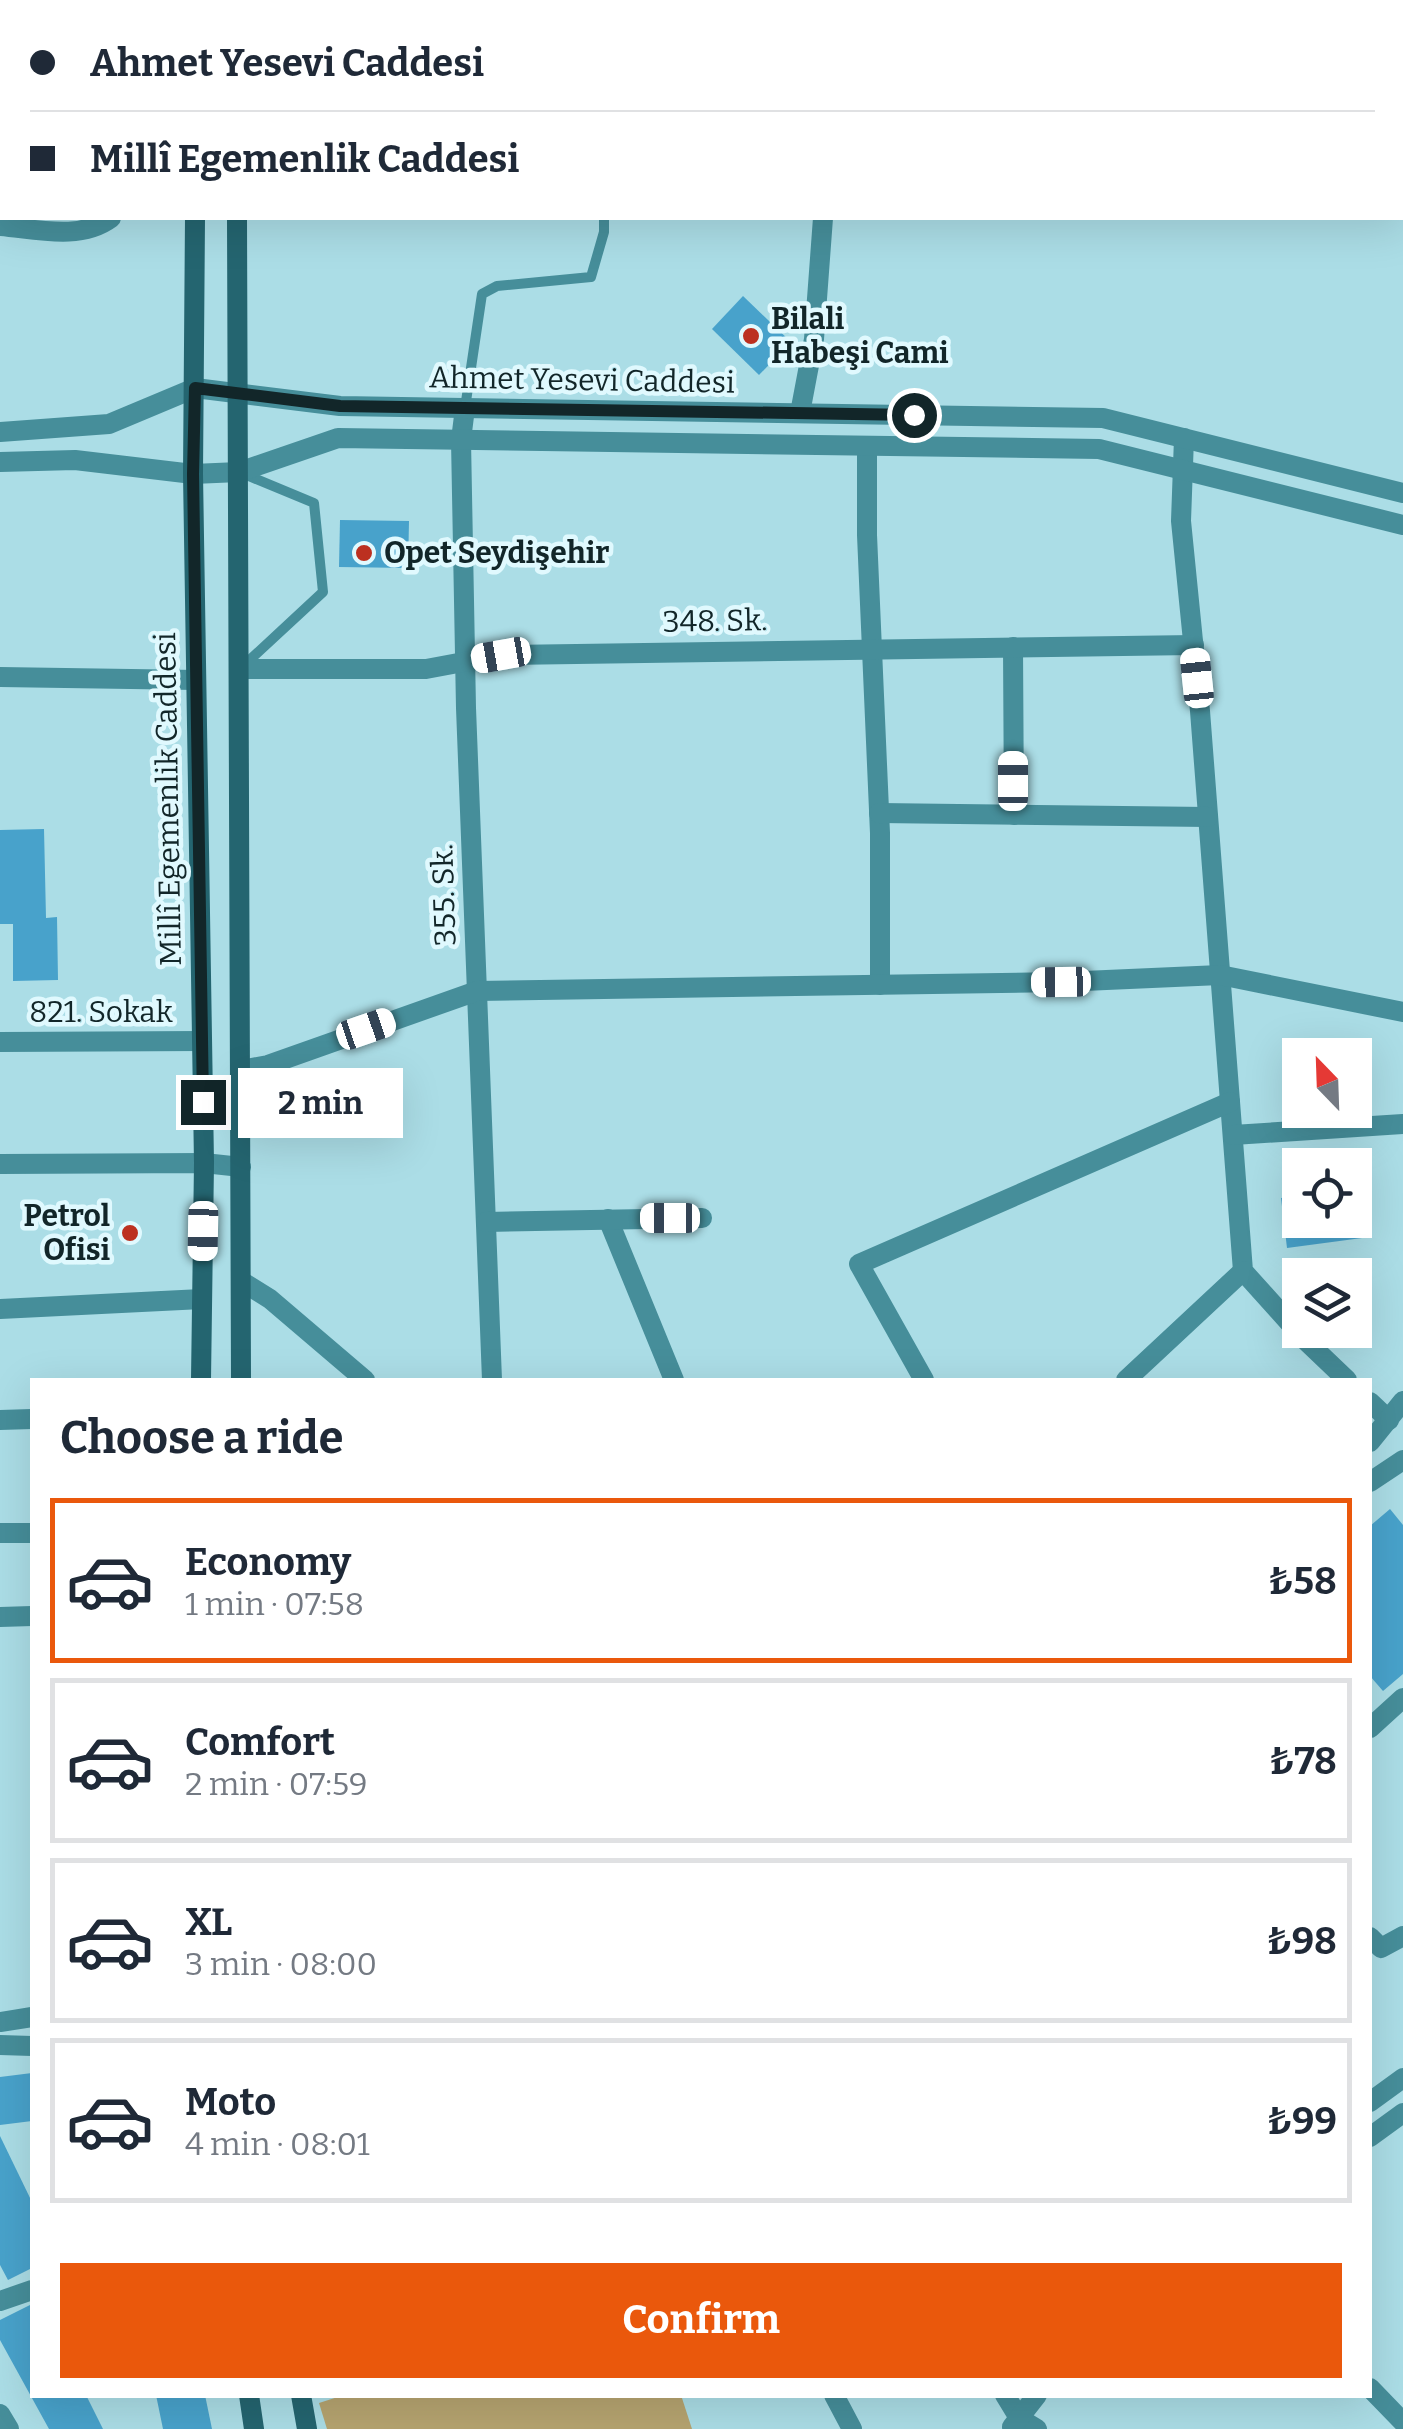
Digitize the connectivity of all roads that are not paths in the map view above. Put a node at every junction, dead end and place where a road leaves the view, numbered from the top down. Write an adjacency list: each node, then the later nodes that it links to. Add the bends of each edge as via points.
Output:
1 (108, 220): 6 (street, via 68,232)
2 (195, 220): 7 (main road, Millî Egemenlik Caddesi)
3 (237, 220): 8 (main road)
4 (604, 220): 9 (lane, via 591,278 498,286 482,294)
5 (824, 220): 10 (street)
6 (0, 226)
7 (195, 388): 8 (street, Ahmet Yesevi Caddesi); 11 (street, Ahmet Yesevi Caddesi, via 110,424); 18 (main road, Millî Egemenlik Caddesi)
8 (238, 392): 9 (street, Ahmet Yesevi Caddesi, via 340,406); 17 (main road)
9 (465, 408): 10 (street, Ahmet Yesevi Caddesi); 13 (street, 355. Sk.)
10 (800, 414): 12 (street, Ahmet Yesevi Caddesi, via 1104,418)
11 (0, 432)
12 (1184, 438): 16 (street); 19 (street, Ahmet Yesevi Caddesi)
13 (461, 440): 14 (street, Ahmet Yesevi Caddesi); 17 (street, Ahmet Yesevi Caddesi, via 338,438); 24 (street, 355. Sk.)
14 (867, 446): 16 (street, Ahmet Yesevi Caddesi, via 1099,449); 23 (street)
15 (0, 462): 18 (street, Ahmet Yesevi Caddesi, via 75,460)
16 (1182, 470): 20 (street, Ahmet Yesevi Caddesi); 21 (street)
17 (239, 472): 18 (street, Ahmet Yesevi Caddesi); 25 (main road); 25 (lane, via 314,504 323,592)
18 (193, 474): 27 (main road, Millî Egemenlik Caddesi)
19 (1403, 493)
20 (1403, 526)
21 (1194, 646): 22 (street, 348. Sk.); 30 (street)
22 (1012, 647): 23 (street, 348. Sk.); 29 (street)
23 (871, 648): 24 (street, 348. Sk., via 501,655); 28 (street)
24 (468, 662): 25 (street, 348. Sk., via 426,670); 33 (street, 355. Sk.)
25 (240, 668): 37 (main road)
26 (0, 676): 27 (street)
27 (196, 680): 35 (main road, Millî Egemenlik Caddesi)
28 (878, 812): 29 (street); 32 (street)
29 (1014, 815): 30 (street)
30 (1208, 818): 31 (street)
31 (1220, 975): 32 (street); 34 (street); 38 (street)
32 (880, 985): 33 (street)
33 (477, 991): 37 (street); 46 (street, 355. Sk.)
34 (1403, 1012)
35 (202, 1041): 36 (street, 821. Sokak); 42 (main road, Millî Egemenlik Caddesi)
36 (0, 1042)
37 (240, 1070): 43 (main road)
38 (1230, 1102): 40 (street); 56 (street, via 859,1264)
39 (1403, 1124): 40 (street)
40 (1232, 1136): 47 (street)
41 (0, 1164): 42 (street)
42 (204, 1164): 43 (street); 49 (main road, Millî Egemenlik Caddesi)
43 (241, 1167): 48 (main road)
44 (608, 1218): 45 (street); 46 (street); 55 (street)
45 (702, 1218)
46 (486, 1222): 54 (street, 355. Sk.)
47 (1243, 1271): 57 (street); 58 (street)
48 (241, 1281): 52 (main road); 53 (street)
49 (202, 1299): 50 (street); 51 (main road, Millî Egemenlik Caddesi)
50 (0, 1309)
51 (201, 1378)
52 (241, 1378)
53 (363, 1378)
54 (492, 1378)
55 (673, 1378)
56 (923, 1378)
57 (1128, 1378)
58 (1345, 1378)
59 (1403, 1401): 63 (street)
60 (1372, 1404): 63 (street)
61 (30, 1419): 62 (street)
62 (0, 1420)
63 (1389, 1420): 64 (street)
64 (1372, 1440)
65 (1403, 1460): 66 (street)
66 (1372, 1481)
67 (0, 1533): 68 (street)
68 (30, 1533)
69 (30, 1616): 70 (street)
70 (0, 1617)
71 (1403, 1698): 72 (street)
72 (1372, 1726)
73 (1403, 1936): 74 (street, via 1381,1948)
74 (1372, 1939)
75 (30, 2017): 76 (street)
76 (0, 2022)
77 (0, 2045): 78 (street)
78 (30, 2046)
79 (1403, 2078): 80 (street)
80 (1372, 2101)
81 (1403, 2113): 82 (street)
82 (1372, 2136)
83 (30, 2291): 84 (street)
84 (0, 2301)
85 (1372, 2390): 92 (street)
86 (249, 2398): 95 (main road)
87 (302, 2398): 96 (main road)
88 (836, 2398): 97 (street)
89 (1007, 2398): 93 (street)
90 (1036, 2398): 93 (street)
91 (0, 2415): 94 (street)
92 (1403, 2422)
93 (1022, 2425)
94 (9, 2429)
95 (254, 2429)
96 (308, 2429)
97 (852, 2429)

